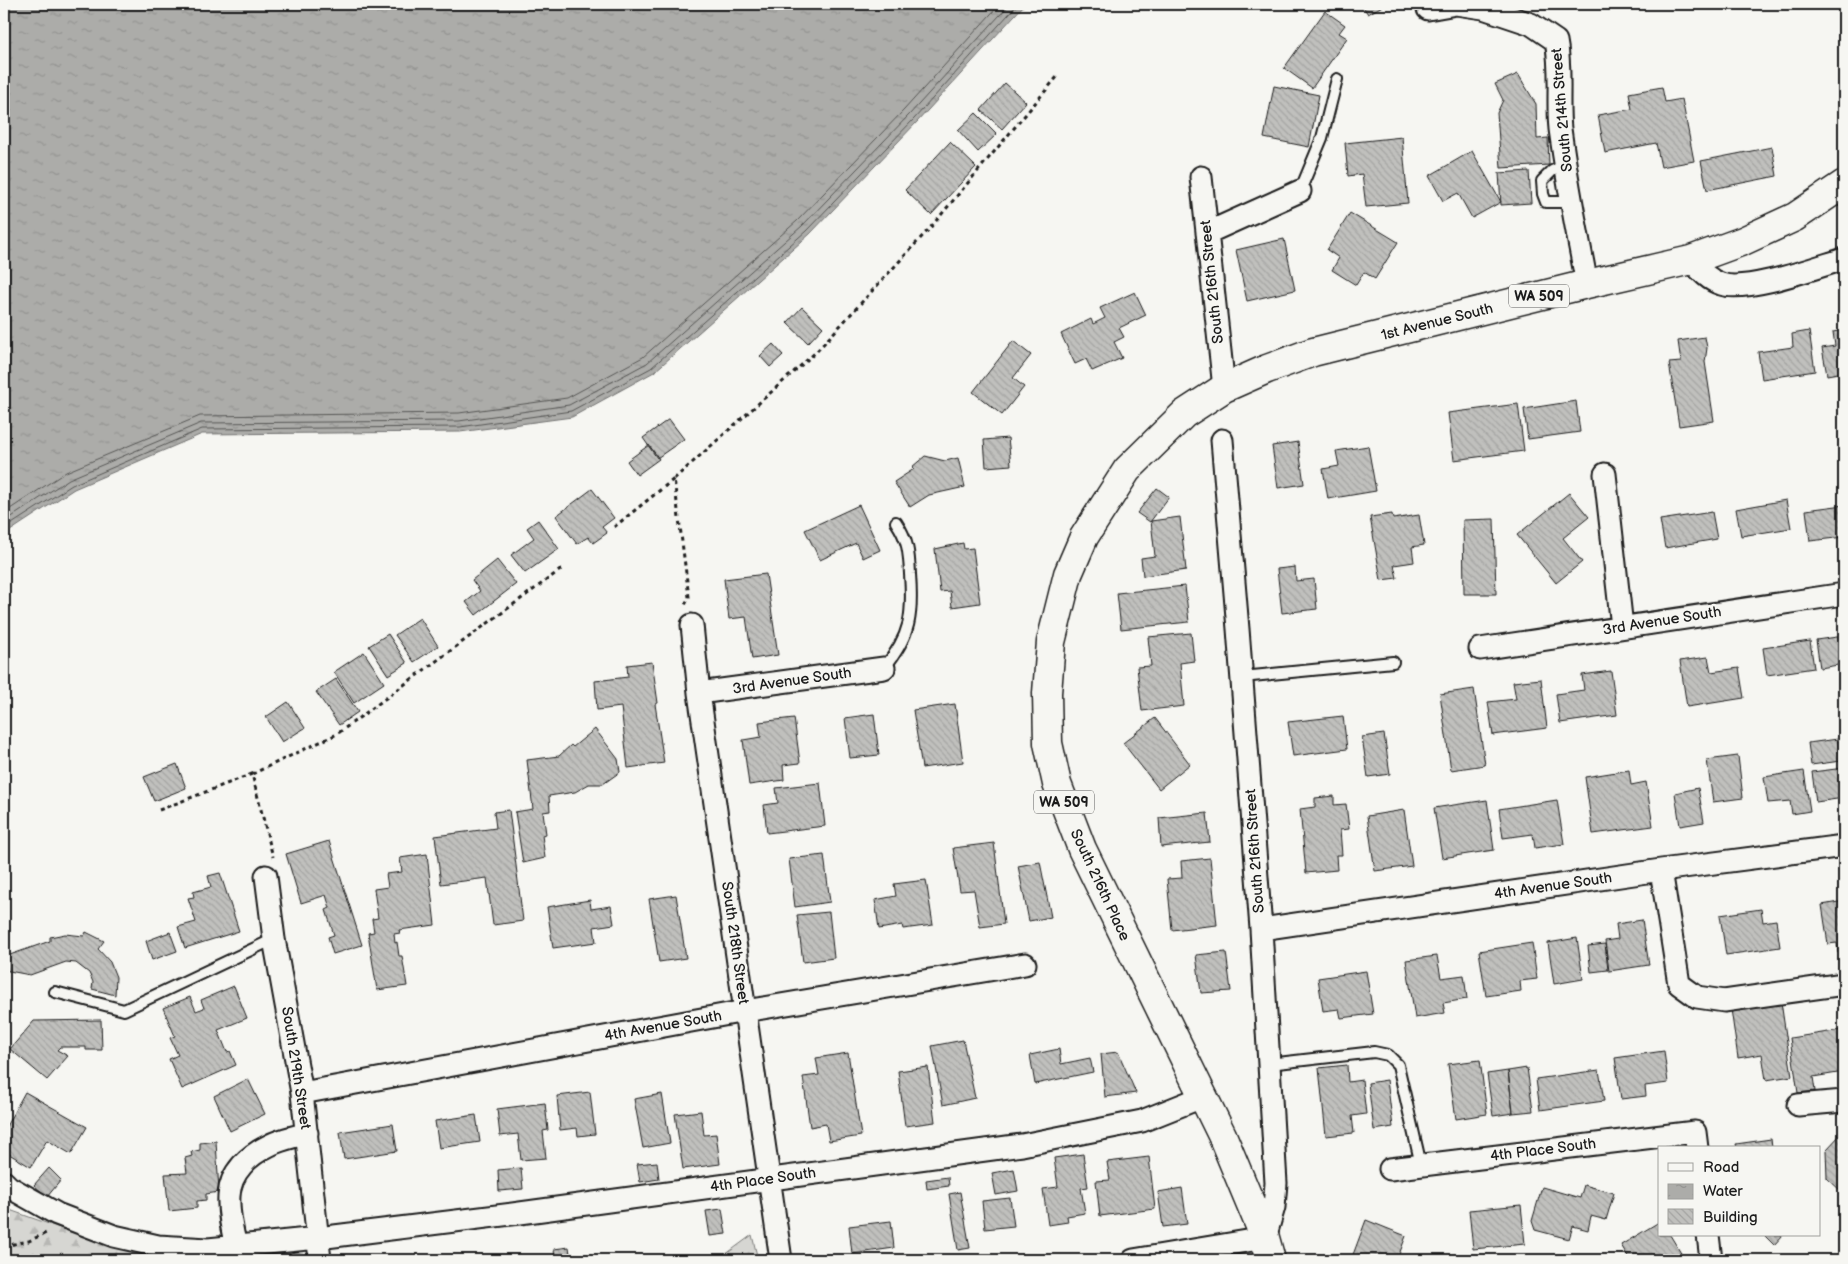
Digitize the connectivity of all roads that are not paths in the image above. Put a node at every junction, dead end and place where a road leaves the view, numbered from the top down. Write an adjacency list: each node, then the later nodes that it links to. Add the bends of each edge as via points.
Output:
1 (1434, 7): 9 (street, South 214th Street, via 1456,4 1483,8 1531,24 1556,41 1560,126)
2 (1338, 79): 5 (lane, via 1322,138)
3 (1201, 177): 6 (street, South 216th Street)
4 (1844, 184): 8 (main road, 1st Avenue South / WA 509, via 1795,217 1743,242)
5 (1300, 191): 6 (street)
6 (1207, 232): 10 (street, South 216th Street)
7 (1844, 259): 8 (street, via 1750,286 1722,285 1709,279)
8 (1692, 260): 9 (main road, 1st Avenue South / WA 509)
9 (1587, 284): 10 (main road, 1st Avenue South / WA 509, via 1313,352)
10 (1224, 388): 33 (main road, South 216th Place / WA 509, via 1184,414 1127,470 1084,537 1068,574 1051,642 1047,692 1048,743 1057,784 1082,849)
11 (1222, 440): 20 (street, South 216th Street)
12 (1604, 474): 16 (street)
13 (896, 522): 19 (lane, via 908,548 912,611 895,655)
14 (1844, 594): 16 (street, 3rd Avenue South)
15 (686, 617): 21 (street, South 218th Street)
16 (1622, 628): 17 (street, 3rd Avenue South)
17 (1480, 649)
18 (1393, 662): 20 (lane)
19 (884, 668): 21 (street, 3rd Avenue South)
20 (1242, 677): 25 (street, South 216th Street)
21 (699, 693): 30 (street, South 218th Street)
22 (1844, 846): 23 (street, 4th Avenue South)
23 (1661, 870): 25 (street, 4th Avenue South); 28 (street, via 1679,984 1697,997 1724,1001)
24 (266, 876): 26 (street, South 219th Street)
25 (1261, 929): 31 (street, South 216th Street)
26 (274, 939): 29 (lane, via 124,1010); 32 (street, South 219th Street)
27 (1024, 964): 30 (street, 4th Avenue South)
28 (1844, 984)
29 (55, 992)
30 (745, 1011): 32 (street, 4th Avenue South); 40 (street, South 218th Street)
31 (1269, 1064): 38 (lane, via 1374,1052 1388,1055 1398,1065); 45 (street, South 216th Street, via 1276,1183)
32 (302, 1093): 36 (street, South 219th Street)
33 (1202, 1097): 40 (street, 4th Place South, via 1142,1121 1031,1143); 45 (main road, South 216th Place / WA 509, via 1222,1135)
34 (1844, 1100): 35 (street)
35 (1798, 1105)
36 (306, 1133): 43 (street, South 219th Street); 44 (street, via 270,1144 243,1163 233,1175 229,1195 230,1220)
37 (1696, 1140): 38 (street, 4th Place South)
38 (1421, 1165): 39 (street, 4th Place South)
39 (1390, 1169)
40 (770, 1179): 43 (street, 4th Place South); 47 (street, South 218th Street)
41 (4, 1182): 44 (street, 4th Place South, via 57,1214 114,1236 158,1246 208,1249)
42 (1708, 1236): 49 (street)
43 (318, 1238): 44 (street, 4th Place South); 46 (street, South 219th Street)
44 (236, 1246)
45 (1268, 1249): 48 (street)
46 (320, 1260)
47 (781, 1260)
48 (1133, 1260)
49 (1711, 1260)

